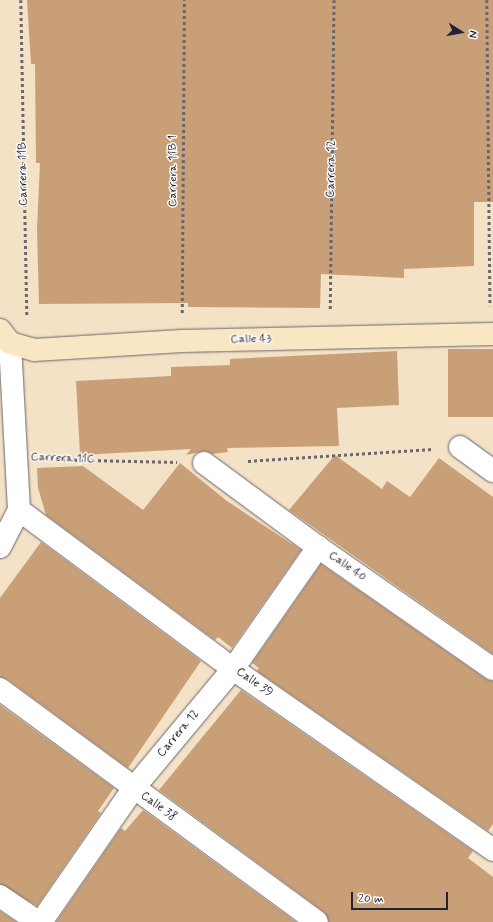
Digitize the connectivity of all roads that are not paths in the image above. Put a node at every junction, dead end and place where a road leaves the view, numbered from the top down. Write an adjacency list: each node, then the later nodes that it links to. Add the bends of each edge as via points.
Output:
1 (491, 334): 2 (main road, Calle 43, via 182,341)
2 (12, 340): 6 (street, Carrera 11C)
3 (460, 447): 5 (street)
4 (204, 463): 7 (street, Calle 40)
5 (493, 471)
6 (19, 510): 8 (street, Carrera 11C); 9 (street, Calle 39)
7 (318, 546): 9 (street, Carrera 12); 10 (street, Calle 40)
8 (0, 547)
9 (233, 669): 12 (street, Carrera 12); 13 (street, Calle 39)
10 (493, 669)
11 (0, 689): 12 (street, Calle 38)
12 (133, 789): 16 (street, Carrera 12); 17 (street, Calle 38)
13 (493, 850)
14 (0, 896): 15 (street)
15 (38, 922)
16 (41, 922)
17 (317, 922)

